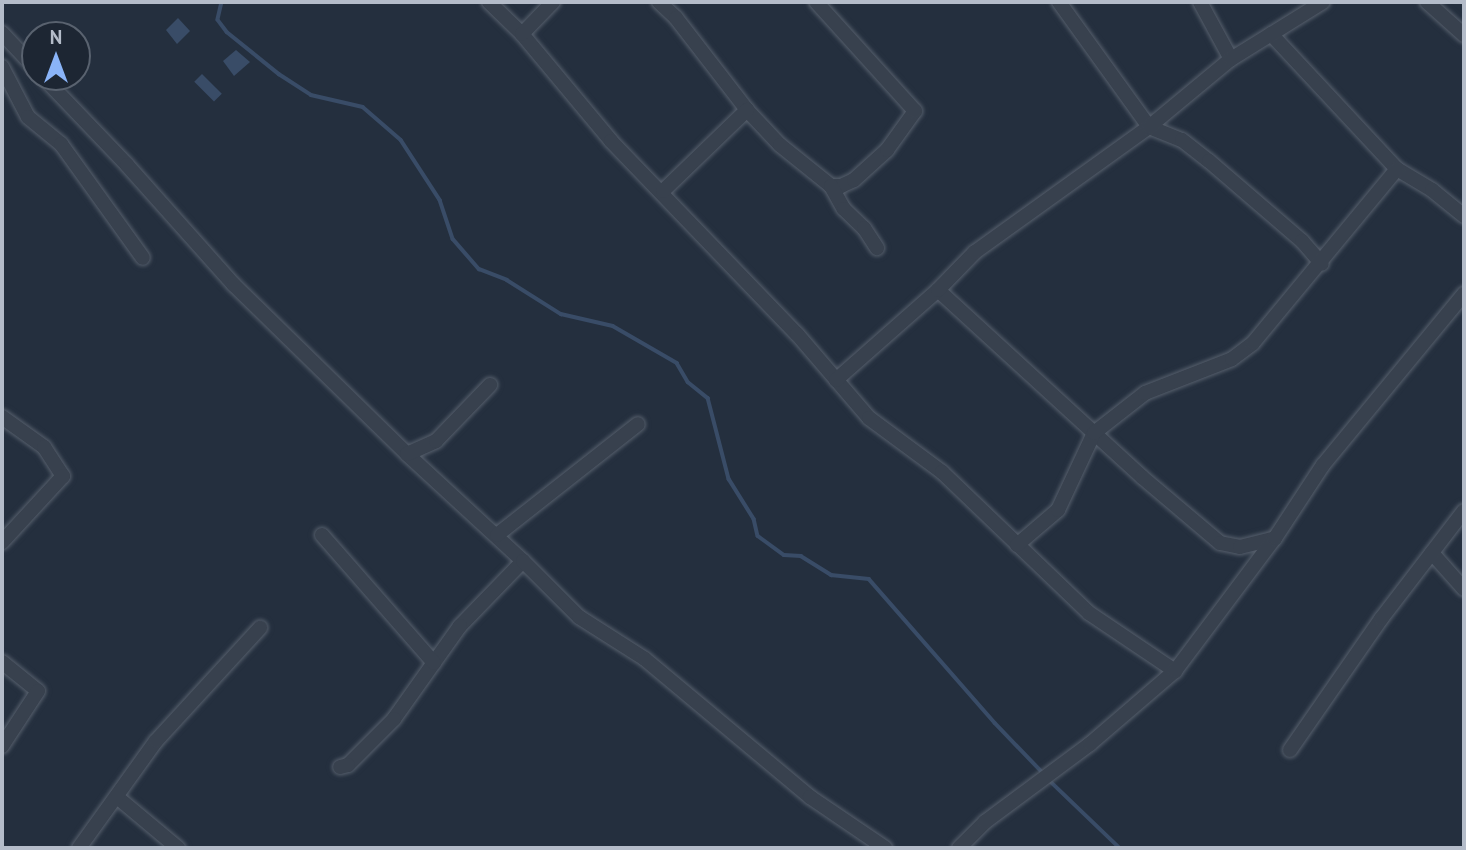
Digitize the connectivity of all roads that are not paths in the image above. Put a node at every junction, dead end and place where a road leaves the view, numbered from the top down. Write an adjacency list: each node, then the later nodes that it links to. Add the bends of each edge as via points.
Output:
1 (489, 2): 10 (street)
2 (553, 2): 10 (street)
3 (659, 2): 17 (street, via 677,18)
4 (816, 2): 20 (street, via 915,111 887,150 854,180)
5 (1059, 2): 18 (street)
6 (1200, 2): 14 (street)
7 (1323, 2): 11 (street)
8 (1427, 2): 12 (street)
9 (2, 33): 13 (street)
10 (522, 34): 21 (street, via 611,141)
11 (1271, 34): 14 (street); 19 (street)
12 (1464, 35)
13 (21, 53)
14 (1231, 60): 18 (street)
15 (2, 67): 24 (street, via 28,117 61,144)
16 (56, 91): 33 (street, via 234,285)
17 (747, 110): 20 (street, via 780,145); 21 (street)
18 (1149, 127): 25 (street, via 1182,140 1209,161 1302,241); 26 (street, via 975,252)
19 (1397, 169): 22 (street); 25 (street)
20 (831, 186): 23 (street)
21 (663, 191): 28 (street)
22 (1464, 216)
23 (877, 248)
24 (143, 258)
25 (1322, 264): 32 (street, via 1243,351 1145,393)
26 (938, 290): 28 (street); 32 (street)
27 (1464, 294): 37 (street, via 1323,465)
28 (836, 380): 39 (street, via 869,418 942,472)
29 (490, 385): 33 (street, via 436,441)
30 (2, 417): 38 (street, via 44,447 62,475)
31 (638, 424): 36 (street)
32 (1094, 433): 37 (street, via 1220,543 1240,547); 39 (street, via 1058,510)
33 (407, 454): 36 (street)
34 (1464, 511): 40 (street)
35 (322, 535): 45 (street)
36 (497, 535): 41 (street)
37 (1275, 538): 46 (street)
38 (2, 542)
39 (1017, 545): 46 (street, via 1089,612)
40 (1432, 554): 42 (street); 48 (street)
41 (523, 561): 45 (street, via 460,626); 53 (street, via 579,617 645,659 810,797)
42 (1464, 589)
43 (260, 628): 50 (street, via 156,741)
44 (2, 662): 47 (street, via 38,691)
45 (434, 663): 49 (street, via 394,719 348,765)
46 (1175, 671): 54 (street, via 1090,744 985,822)
47 (2, 746)
48 (1290, 750)
49 (340, 767)
50 (117, 797): 51 (street); 52 (street)
51 (79, 848)
52 (178, 848)
53 (885, 848)
54 (959, 848)

